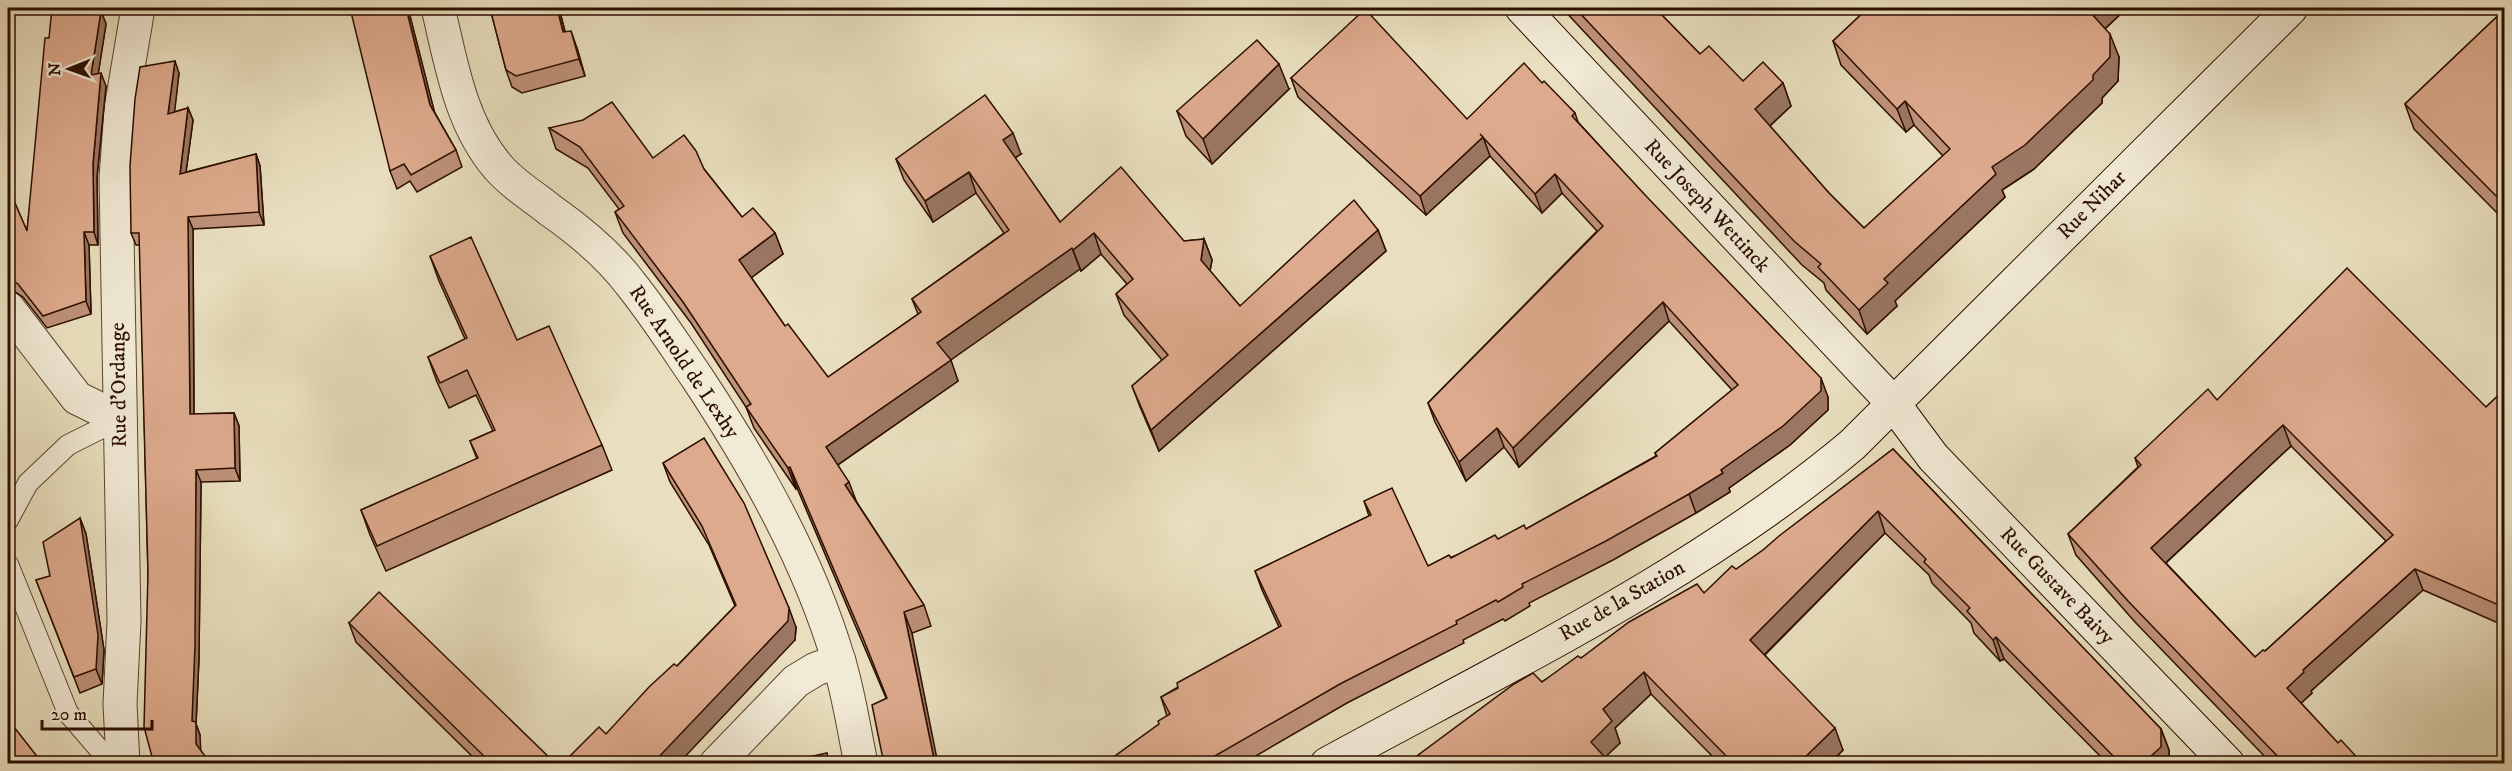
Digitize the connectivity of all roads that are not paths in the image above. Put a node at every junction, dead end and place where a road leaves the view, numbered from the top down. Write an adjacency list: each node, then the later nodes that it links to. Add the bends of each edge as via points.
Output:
1 (138, 8): 7 (street, Rue d'Ordange, via 123,98 116,178)
2 (438, 8): 10 (street, Rue Arnold de Lexhy, via 457,88 482,144 517,185 603,252 652,312 766,488 814,591)
3 (1522, 8): 6 (street, Rue Joseph Wettinck)
4 (2292, 8): 6 (street, Rue Nihar)
5 (8, 308): 7 (street, via 77,398)
6 (1893, 404): 11 (street, Rue Gustave Baivy, via 1933,457); 16 (street, Rue de la Station, via 1852,446 1810,480 1654,586)
7 (120, 418): 8 (lane, via 68,445 28,483); 13 (street, Rue d'Ordange)
8 (8, 520)
9 (8, 564): 12 (lane, via 68,712)
10 (839, 661): 14 (street, via 796,681); 15 (street, Rue Arnold de Lexhy)
11 (2219, 760)
12 (112, 764)
13 (123, 764)
14 (716, 764)
15 (861, 764)
16 (1327, 764)

